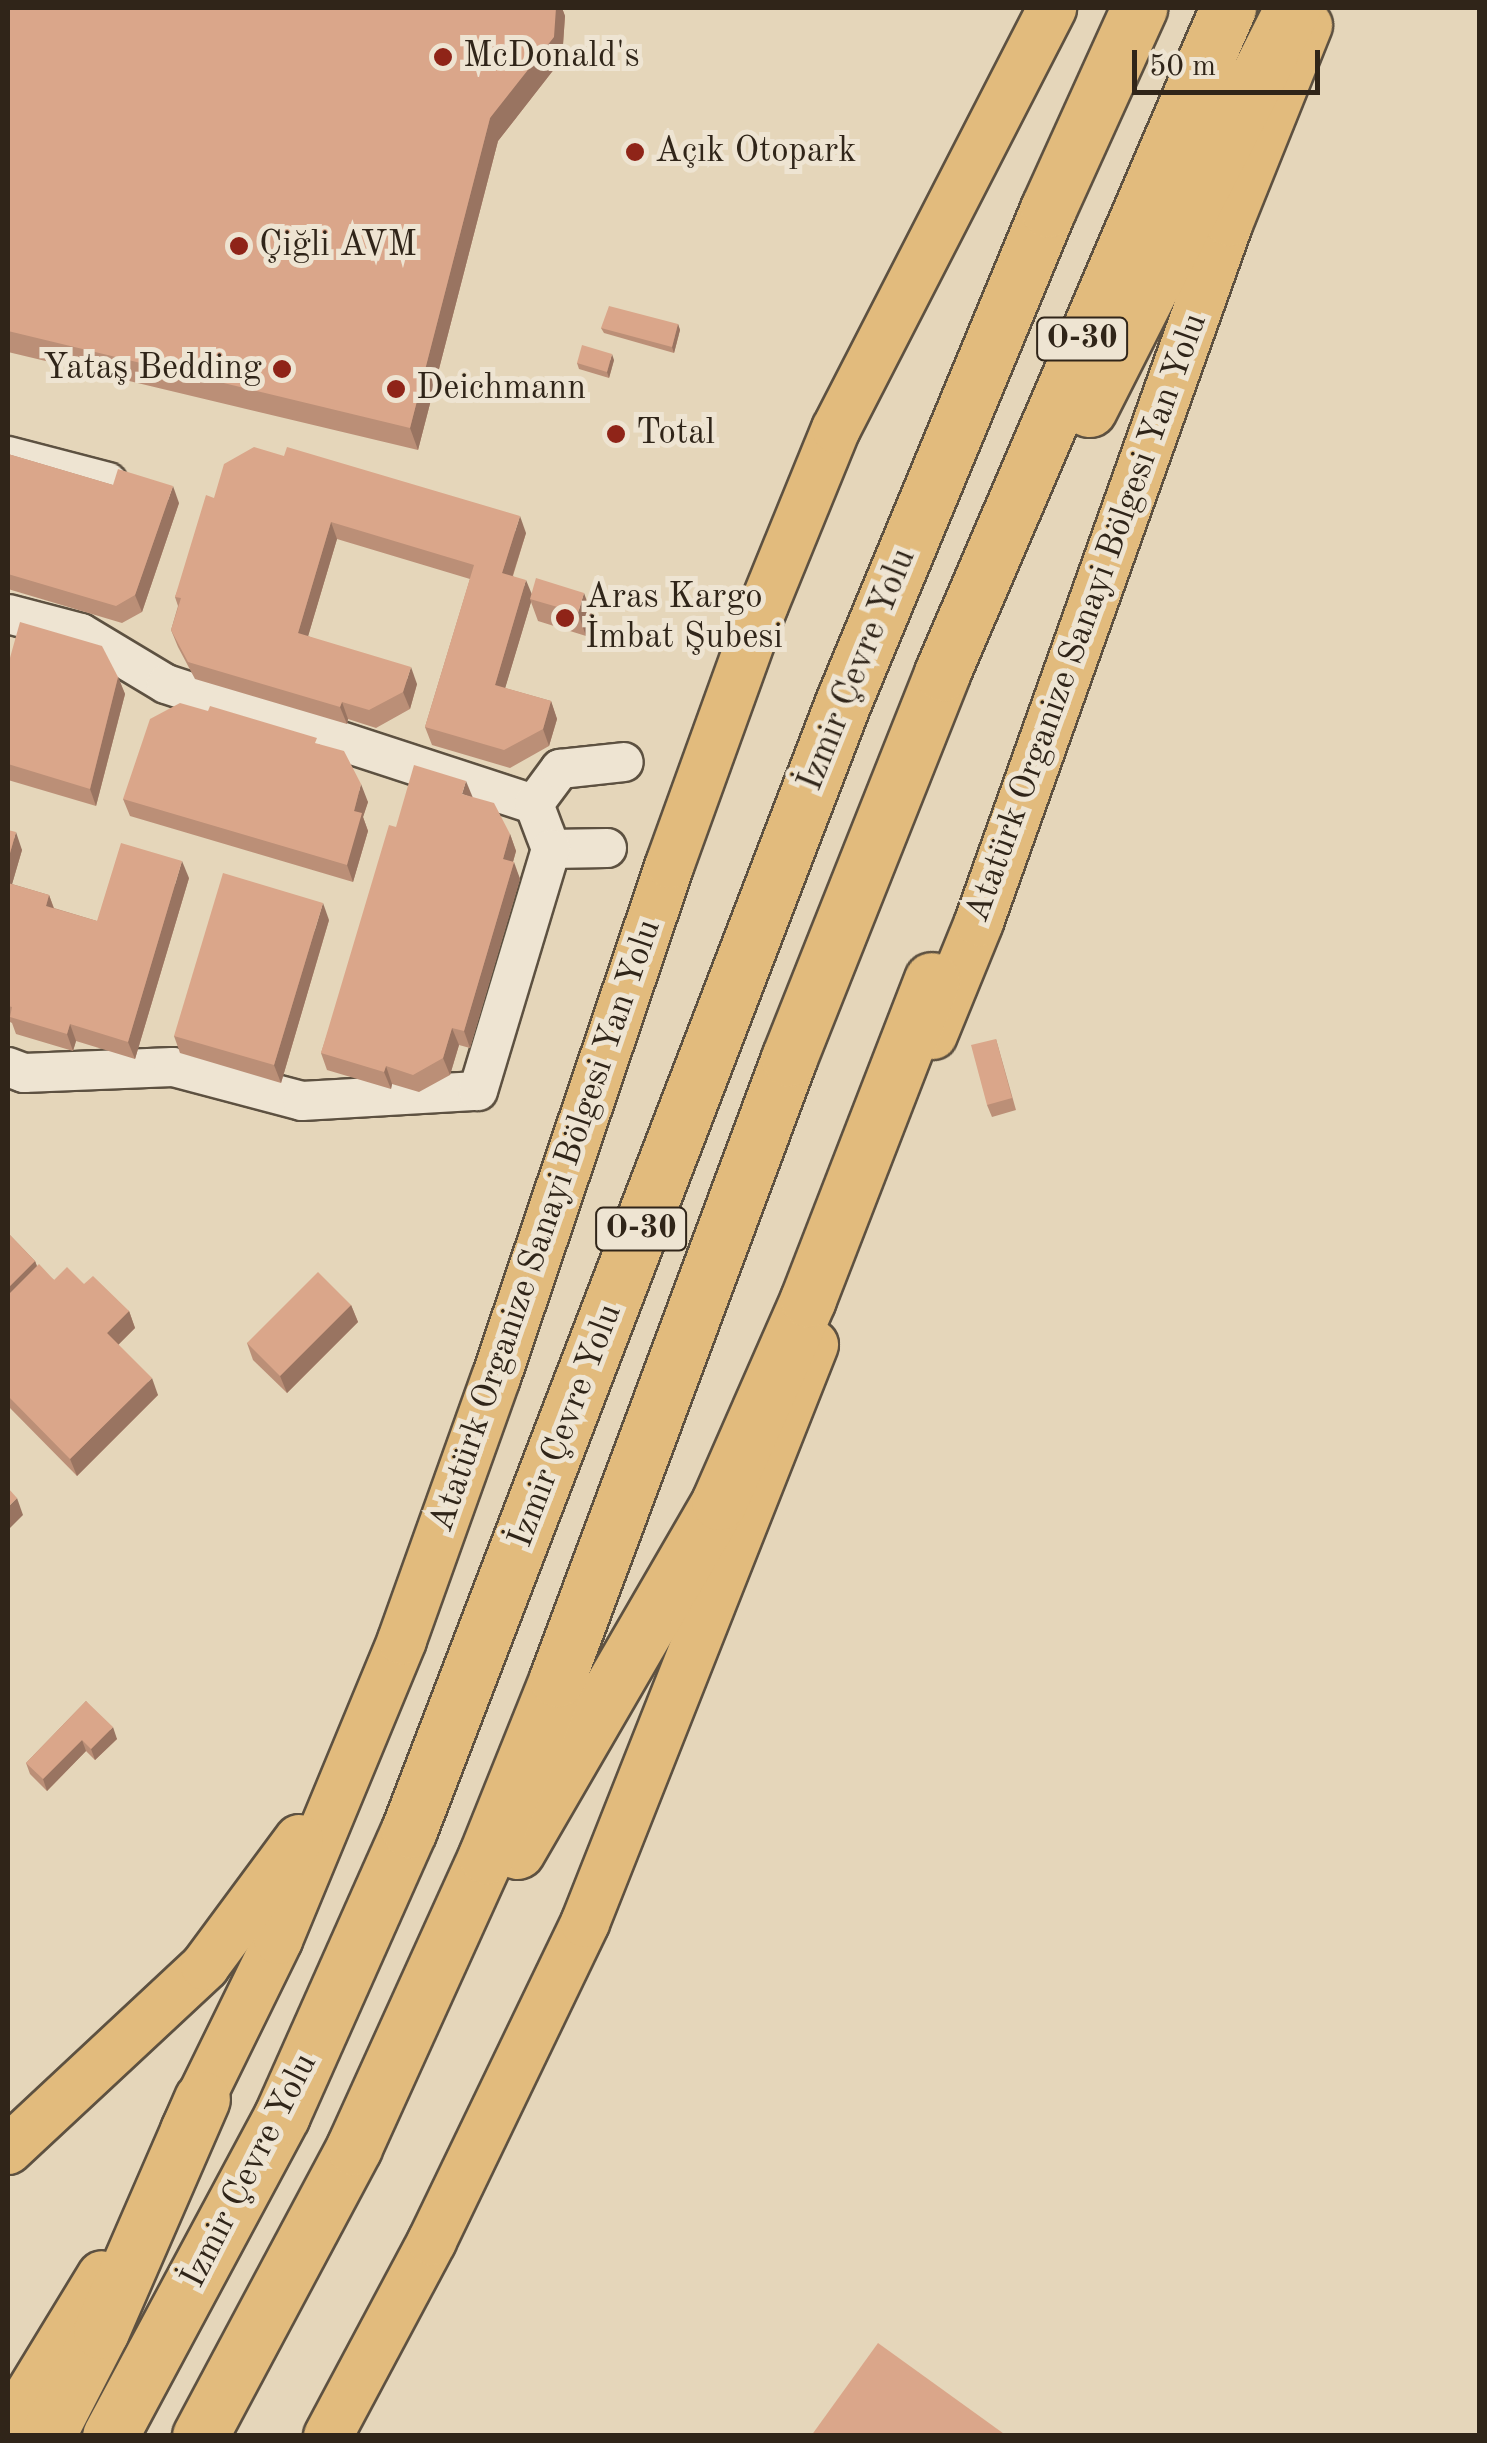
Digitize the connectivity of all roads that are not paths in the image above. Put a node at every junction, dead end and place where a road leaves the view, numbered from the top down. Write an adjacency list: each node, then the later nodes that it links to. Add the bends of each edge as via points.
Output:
1 (1052, 8): 16 (main road, Atatürk Organize Sanayi Bölgesi Yan Yolu, via 836,429 764,605 489,1397)
2 (1139, 8): 22 (highway, İzmir Çevre Yolu / O-30, via 844,700 409,1830 282,2115)
3 (1228, 8): 9 (highway, O-30)
4 (1292, 8): 9 (highway, via 1075,438)
5 (1315, 8): 24 (main road, Atatürk Organize Sanayi Bölgesi Yan Yolu, via 1229,222 979,922 593,1905 432,2241)
6 (8, 456): 7 (street)
7 (108, 482)
8 (8, 614): 11 (street, via 82,634 166,684)
9 (942, 674): 17 (highway, O-30, via 789,1058 557,1679)
10 (624, 762): 11 (street, via 560,769)
11 (534, 804): 13 (street)
12 (607, 848): 13 (street)
13 (551, 849): 15 (street, via 478,1091 302,1101 173,1067 24,1073)
14 (932, 980): 17 (highway, via 808,1298 718,1502)
15 (8, 1067)
16 (353, 1762): 18 (main road, Atatürk Organize Sanayi Bölgesi Yan Yolu); 19 (main road, via 205,1966)
17 (404, 2038): 23 (highway, O-30, via 294,2266)
18 (202, 2099): 20 (main road, Atatürk Organize Sanayi Bölgesi Yan Yolu); 21 (highway, via 101,2332)
19 (8, 2150)
20 (8, 2429)
21 (47, 2436)
22 (110, 2436)
23 (200, 2436)
24 (328, 2436)

